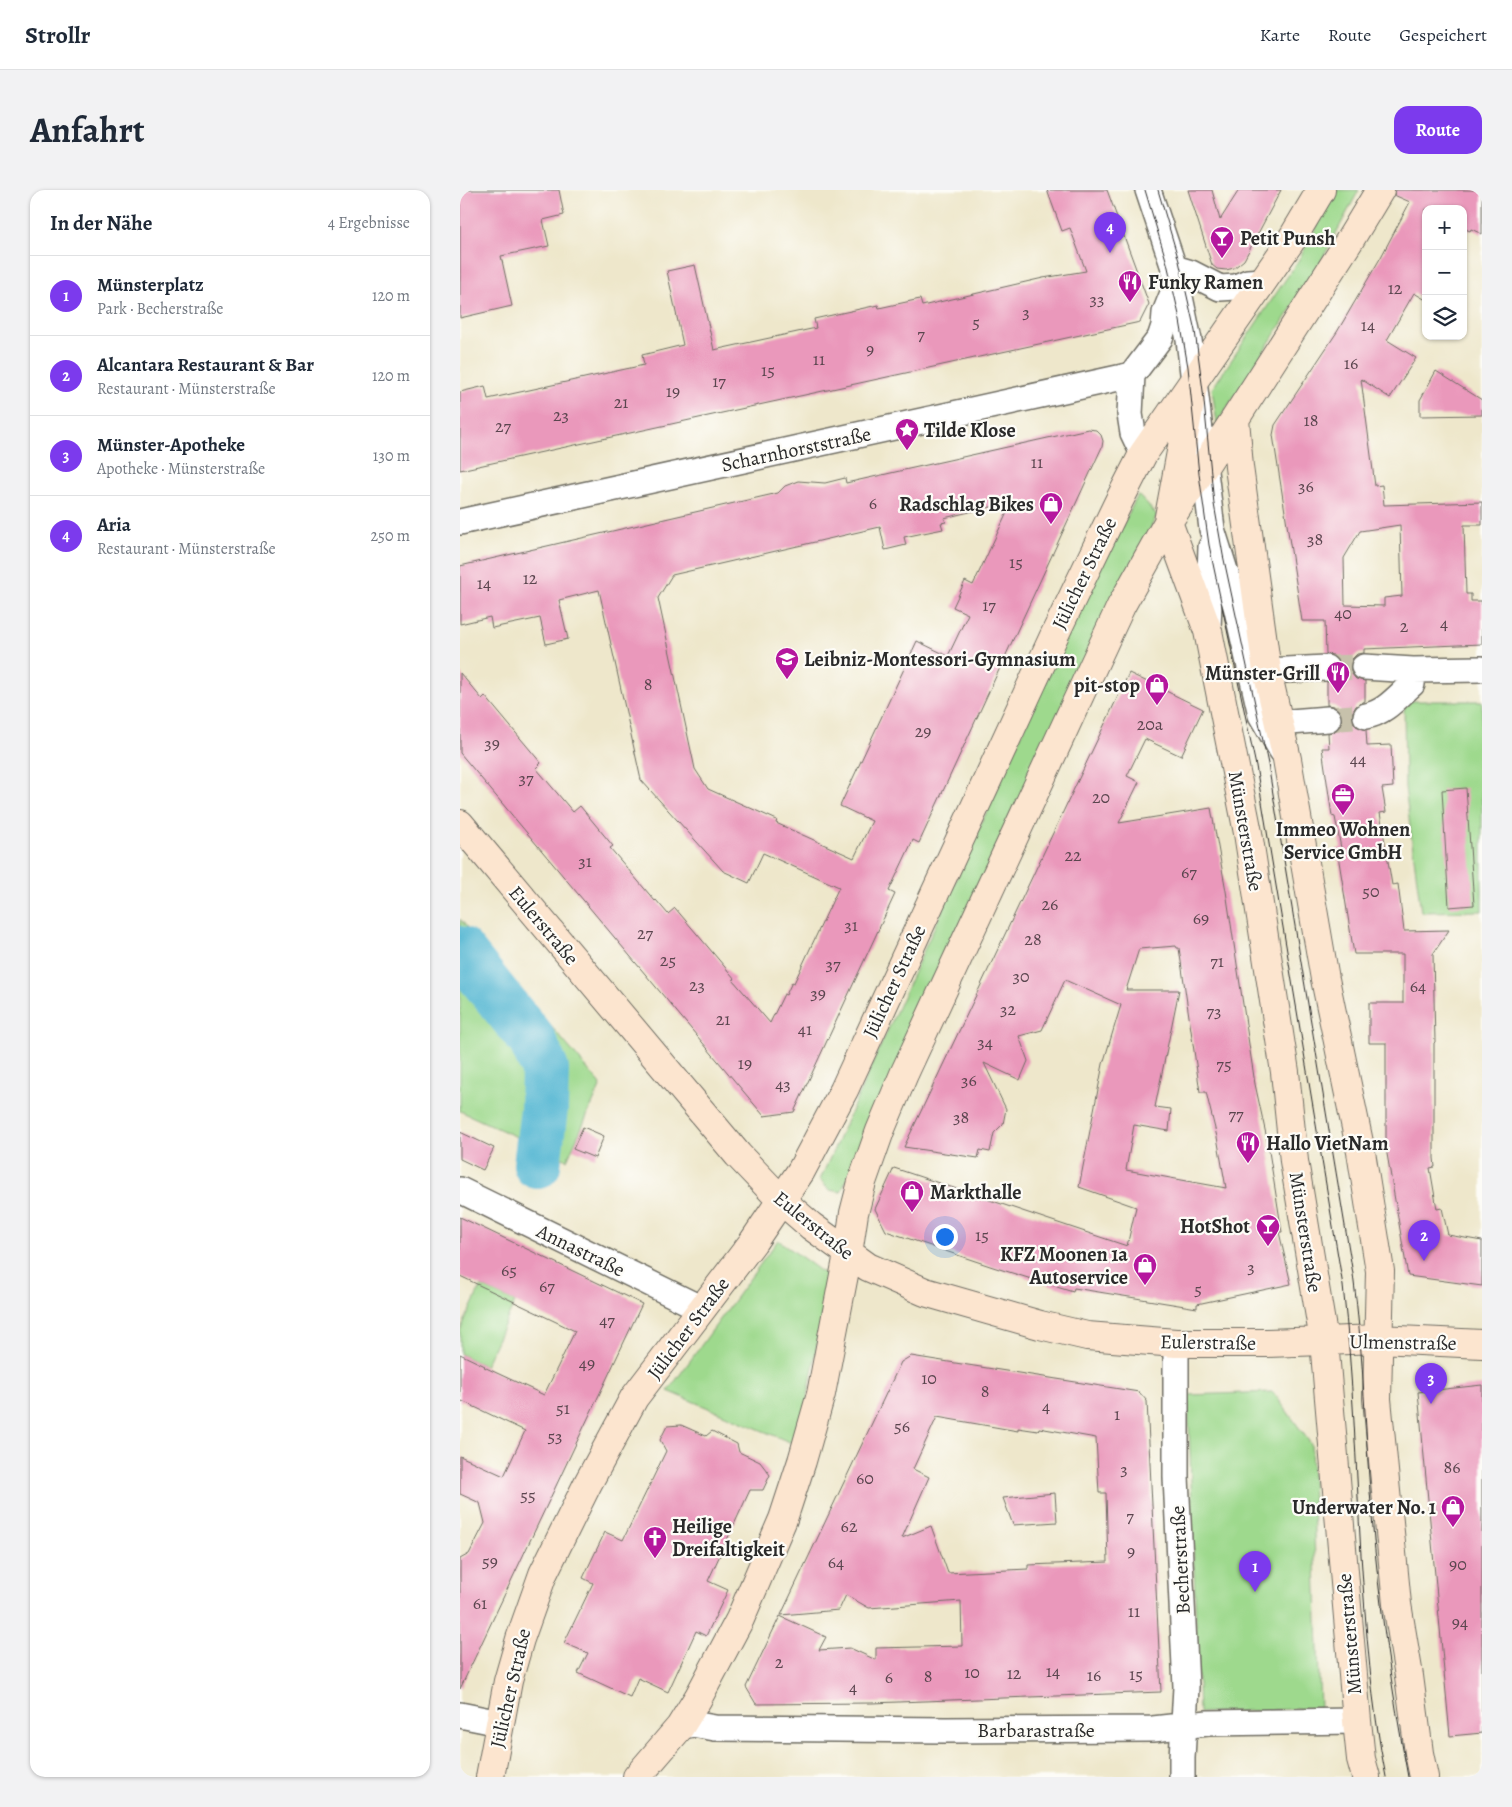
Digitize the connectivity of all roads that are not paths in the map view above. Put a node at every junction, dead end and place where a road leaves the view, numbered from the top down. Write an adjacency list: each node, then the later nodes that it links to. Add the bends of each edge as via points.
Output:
1 (1148, 190): 4 (street, Münsterstraße)
2 (1321, 190): 5 (main road, Jülicher Straße)
3 (1380, 190): 8 (main road)
4 (1175, 276): 5 (street, via 1192,273 1220,288); 6 (street, via 1160,338); 7 (street, Münsterstraße)
5 (1263, 281): 7 (main road, Jülicher Straße)
6 (1132, 375): 9 (street, via 1130,414 1133,433); 11 (street, Scharnhorststraße)
7 (1195, 378): 9 (main road, Jülicher Straße); 10 (street, Münsterstraße); 12 (main road, Münsterstraße)
8 (1235, 419): 10 (main road); 19 (main road, Münsterstraße)
9 (1143, 454): 26 (main road, Jülicher Straße, via 1054,636 844,1090 814,1149)
10 (1204, 465): 12 (main road); 13 (street, Münsterstraße)
11 (460, 522)
12 (1168, 522): 14 (main road, Münsterstraße); 27 (main road, via 1121,606 904,1074 862,1182)
13 (1212, 529): 14 (street, Münsterstraße); 23 (street, Münsterstraße, via 1236,606 1261,716)
14 (1208, 630): 30 (main road, Münsterstraße, via 1248,832)
15 (1364, 667): 18 (street)
16 (1326, 668): 19 (street)
17 (1482, 669): 18 (street)
18 (1413, 670): 20 (street, via 1412,684 1386,708)
19 (1267, 671): 22 (main road, Münsterstraße)
20 (1366, 716)
21 (1328, 719): 22 (street)
22 (1278, 723): 23 (main road, Münsterstraße)
23 (1287, 760): 29 (main road, Münsterstraße, via 1325,979 1361,1152 1380,1271)
24 (460, 824): 26 (main road, Eulerstraße, via 738,1155)
25 (460, 1190): 28 (street, Annastraße)
26 (781, 1200): 27 (main road, Eulerstraße); 28 (main road, Jülicher Straße)
27 (848, 1254): 31 (main road, Eulerstraße, via 868,1267 925,1292 994,1313 1087,1336); 33 (main road, via 821,1394 802,1461 740,1619)
28 (702, 1309): 36 (main road, Jülicher Straße, via 634,1398 543,1574 520,1639)
29 (1380, 1339): 30 (main road, Ulmenstraße); 32 (main road, Ulmenstraße); 44 (main road, Münsterstraße, via 1377,1399 1397,1604)
30 (1324, 1341): 31 (main road, Eulerstraße); 35 (main road, Münsterstraße)
31 (1176, 1344): 37 (street, Becherstraße, via 1176,1477)
32 (1482, 1344)
33 (698, 1698): 38 (main road); 39 (street, via 700,1708)
34 (460, 1715): 36 (street)
35 (1357, 1721): 37 (street, Barbarastraße); 43 (main road, Münsterstraße)
36 (500, 1724): 40 (main road, Jülicher Straße)
37 (1185, 1726): 39 (street, Barbarastraße, via 1153,1729); 42 (street, Becherstraße)
38 (680, 1727): 39 (street, Barbarastraße, via 692,1724); 41 (main road)
39 (715, 1728)
40 (490, 1777)
41 (637, 1777)
42 (1182, 1777)
43 (1366, 1777)
44 (1424, 1777)

